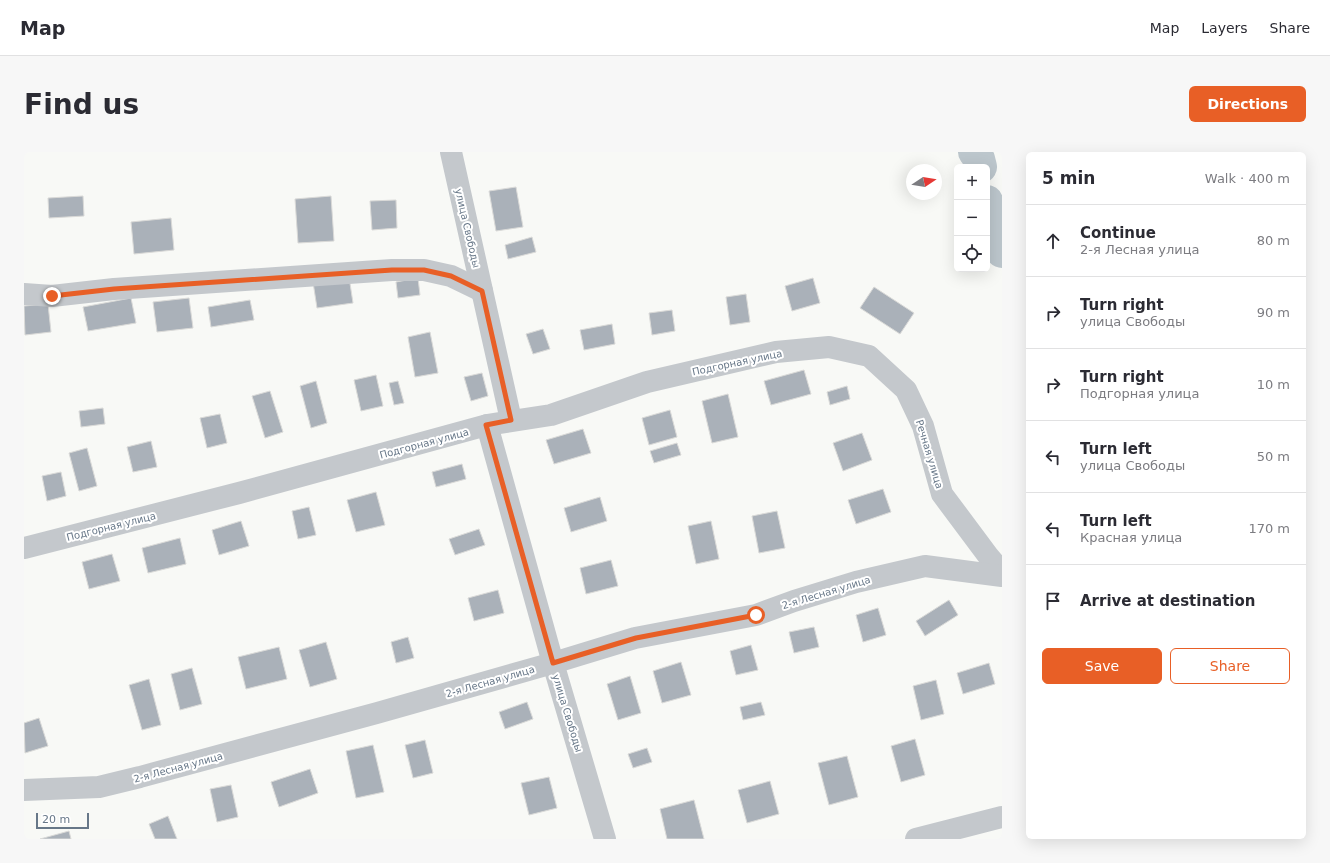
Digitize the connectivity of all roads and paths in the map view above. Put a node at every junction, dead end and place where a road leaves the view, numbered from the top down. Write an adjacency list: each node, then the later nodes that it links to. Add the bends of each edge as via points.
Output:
1 (451, 152): 2 (street, улица Свободы)
2 (482, 291): 3 (street, via 451,276 424,270 392,270 114,289 52,296); 5 (street, улица Свободы)
3 (24, 294)
4 (906, 390): 5 (street, Подгорная улица, via 869,356 829,347 769,353 647,382 551,415); 8 (street, Речная улица, via 923,426 942,494)
5 (511, 420): 6 (street, Подгорная улица)
6 (486, 425): 7 (street, Подгорная улица, via 224,497); 10 (street, улица Свободы)
7 (24, 548)
8 (1002, 572)
9 (1002, 576): 10 (street, 2-я Лесная улица, via 925,566 856,582 756,615 636,638)
10 (553, 663): 11 (street, 2-я Лесная улица, via 99,787); 13 (street, улица Свободы)
11 (24, 790)
12 (1002, 817): 14 (street)
13 (605, 839)
14 (916, 839)

